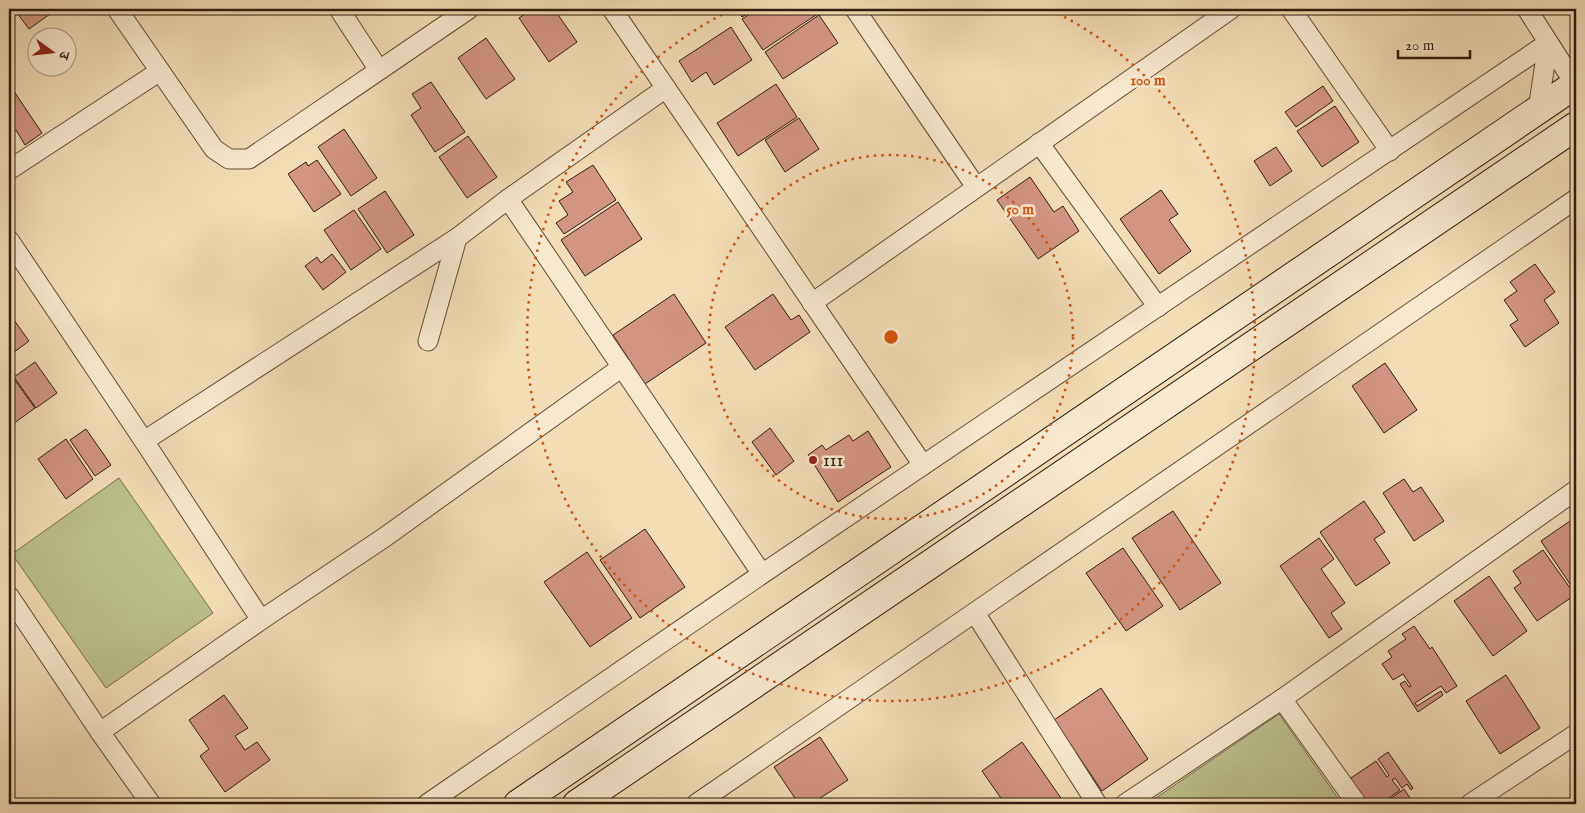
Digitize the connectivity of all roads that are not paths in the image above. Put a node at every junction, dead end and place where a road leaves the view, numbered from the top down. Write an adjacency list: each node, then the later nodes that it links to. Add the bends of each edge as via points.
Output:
1 (117, 9): 11 (street)
2 (339, 9): 10 (street)
3 (469, 9): 10 (street)
4 (612, 9): 13 (street)
5 (855, 9): 19 (street)
6 (1231, 9): 16 (street)
7 (1291, 9): 17 (street)
8 (1527, 9): 9 (street)
9 (1548, 43): 12 (street); 14 (street); 17 (street)
10 (379, 70): 11 (street, via 249,159 229,159 214,149)
11 (160, 71): 18 (street)
12 (1576, 84): 14 (main road)
13 (666, 88): 20 (street); 24 (street)
14 (1538, 110): 26 (main road)
15 (1576, 126): 28 (main road)
16 (1039, 143): 19 (street); 25 (street)
17 (1390, 151): 25 (street)
18 (9, 170)
19 (976, 187): 24 (street)
20 (508, 199): 22 (street); 29 (street)
21 (1576, 199): 35 (street)
22 (457, 238): 27 (street); 30 (street)
23 (9, 240): 30 (street)
24 (812, 303): 31 (street)
25 (1158, 307): 31 (street)
26 (1207, 336): 28 (main road); 42 (main road)
27 (428, 341)
28 (1226, 363): 43 (main road)
29 (622, 367): 33 (street); 36 (street, via 386,537)
30 (144, 441): 36 (street)
31 (923, 465): 33 (street)
32 (1576, 490): 37 (street)
33 (762, 574): 41 (street)
34 (9, 596): 38 (street)
35 (975, 613): 44 (street); 45 (street)
36 (261, 620): 38 (street)
37 (1282, 699): 46 (street); 47 (street)
38 (100, 732): 40 (street)
39 (1576, 734): 48 (street)
40 (151, 804)
41 (427, 804)
42 (518, 804)
43 (576, 804)
44 (696, 804)
45 (1097, 804)
46 (1125, 804)
47 (1357, 804)
48 (1470, 804)

